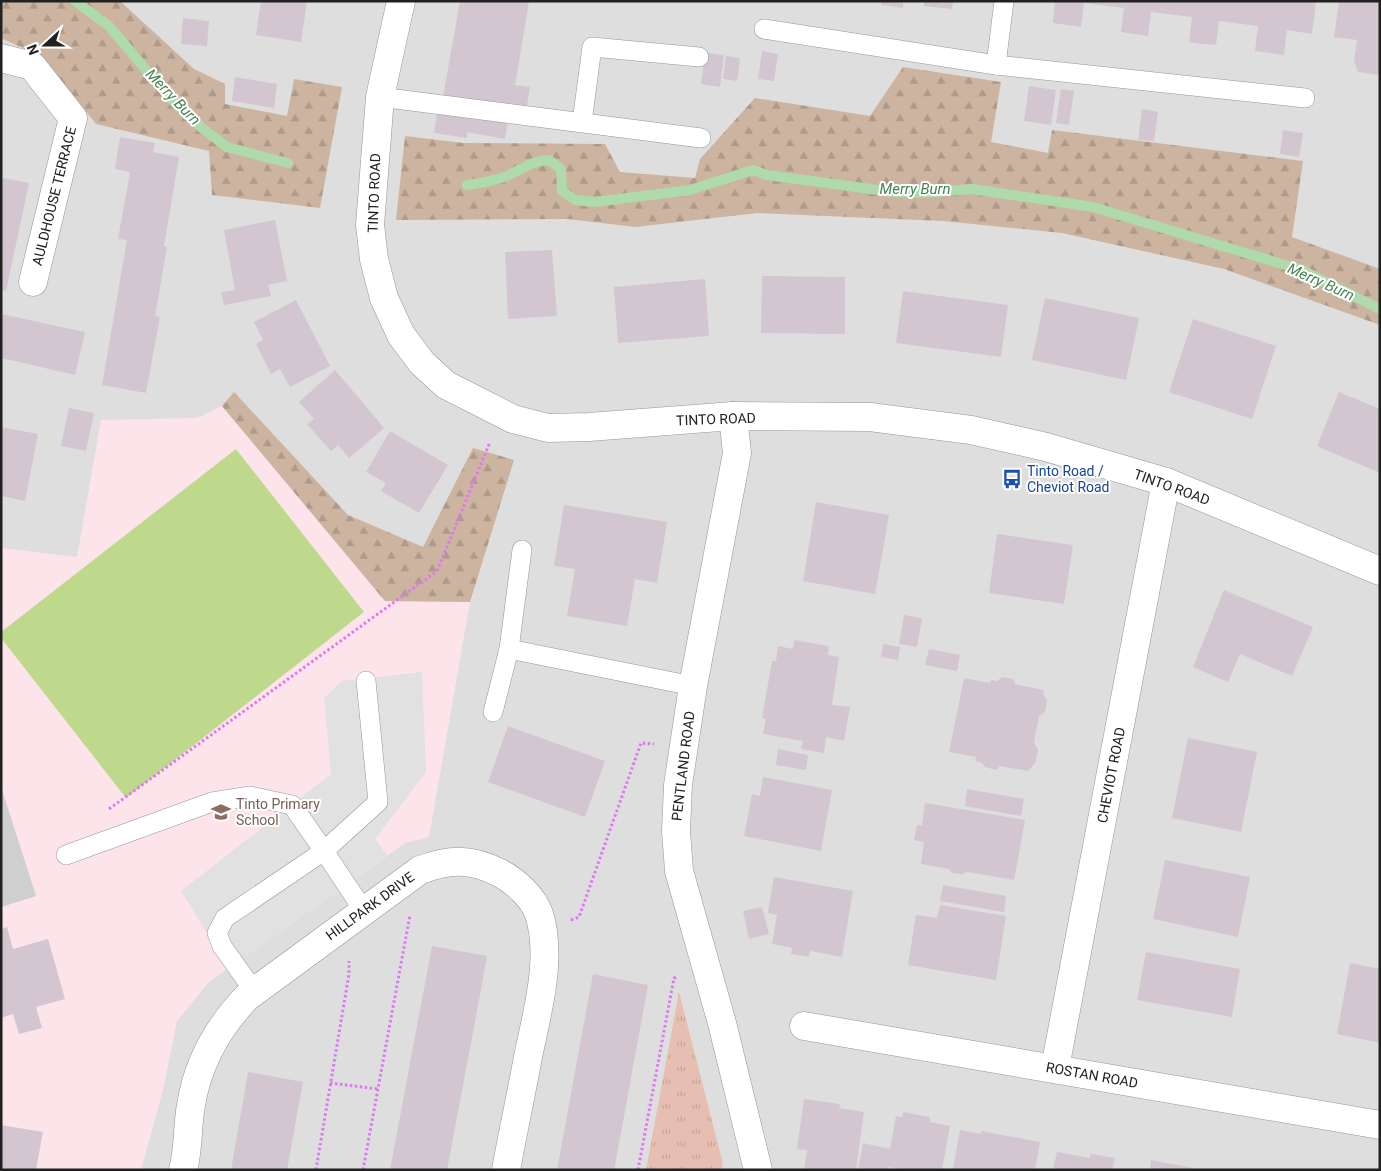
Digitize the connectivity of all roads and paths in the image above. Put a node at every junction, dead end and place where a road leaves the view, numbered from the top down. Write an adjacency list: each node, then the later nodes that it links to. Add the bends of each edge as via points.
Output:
1 (401, 1): 7 (street, TINTO ROAD)
2 (1004, 1): 6 (lane)
3 (764, 30): 6 (lane)
4 (698, 57): 9 (lane, via 592,47)
5 (1, 58): 11 (street, AULDHOUSE TERRACE, via 32,66 73,118)
6 (996, 65): 8 (lane)
7 (380, 97): 9 (lane); 12 (street, TINTO ROAD, via 370,225 384,298 402,335 422,363 446,385)
8 (1305, 98)
9 (582, 122): 10 (lane)
10 (700, 138)
11 (33, 282)
12 (501, 414): 13 (street, TINTO ROAD, via 548,428); 22 (path, via 436,570)
13 (734, 416): 14 (street, TINTO ROAD, via 870,417 971,430 1046,447); 19 (street, PENTLAND ROAD, via 737,453)
14 (1166, 482): 16 (street, TINTO ROAD); 31 (street, CHEVIOT ROAD)
15 (522, 550): 17 (lane)
16 (1380, 571)
17 (509, 648): 19 (lane); 20 (lane)
18 (366, 681): 23 (lane, via 378,802)
19 (693, 686): 21 (street, PENTLAND ROAD)
20 (493, 712)
21 (685, 744): 27 (path, via 641,743 579,917); 28 (street, PENTLAND ROAD, via 678,785 676,831 680,871)
22 (101, 815)
23 (324, 851): 24 (lane, via 292,805 250,796 212,802); 26 (lane); 29 (lane, via 225,918 217,933 222,946)
24 (66, 855)
25 (402, 883): 26 (street, HILLPARK DRIVE); 27 (street, HILLPARK DRIVE, via 420,870 444,862 468,861 487,867 507,877 527,895 538,912); 33 (path, via 410,915)
26 (356, 917): 29 (street, HILLPARK DRIVE); 32 (path)
27 (543, 932): 38 (street, HILLPARK DRIVE, via 541,984)
28 (706, 965): 39 (path, via 674,978); 40 (street, PENTLAND ROAD)
29 (254, 991): 35 (street, HILLPARK DRIVE, via 227,1017 200,1070 191,1104)
30 (804, 1026): 31 (street, ROSTAN ROAD)
31 (1055, 1068): 34 (street, ROSTAN ROAD)
32 (330, 1083): 33 (path); 36 (path)
33 (378, 1089): 37 (path)
34 (1380, 1125)
35 (183, 1170)
36 (316, 1170)
37 (363, 1170)
38 (506, 1170)
39 (638, 1170)
40 (758, 1170)

